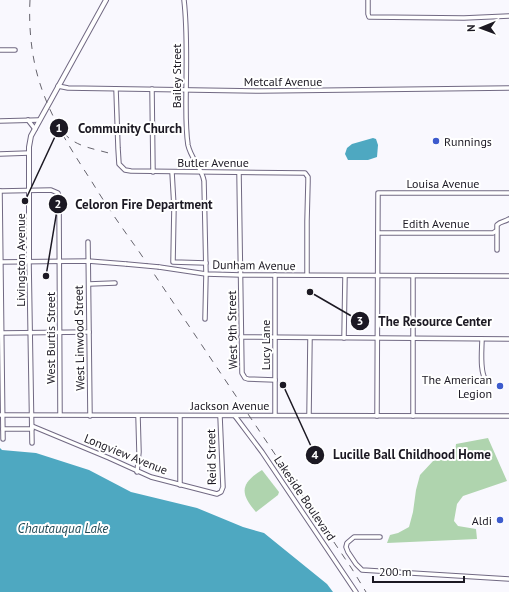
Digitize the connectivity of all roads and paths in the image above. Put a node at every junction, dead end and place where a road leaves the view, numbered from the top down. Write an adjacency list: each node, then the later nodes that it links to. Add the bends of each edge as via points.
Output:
1 (106, 0): 7 (street, Livingston Avenue)
2 (184, 0): 11 (street, Bailey Street)
3 (368, 0): 4 (street, via 369,17)
4 (509, 16)
5 (0, 50): 6 (street)
6 (15, 50)
7 (58, 86): 9 (street, Metcalf Avenue); 13 (street, Livingston Avenue)
8 (509, 88): 11 (street, Metcalf Avenue)
9 (116, 89): 10 (street, Metcalf Avenue); 18 (street, Butler Avenue, via 119,164 131,171)
10 (152, 89): 11 (street, Metcalf Avenue); 18 (street)
11 (186, 90): 21 (street, Bailey Street, via 188,145)
12 (28, 120): 13 (street); 14 (street); 15 (street)
13 (39, 120): 15 (street, Livingston Avenue)
14 (0, 121)
15 (34, 129): 16 (street, Livingston Avenue)
16 (29, 153): 17 (street); 22 (street, Livingston Avenue)
17 (0, 154)
18 (153, 172): 19 (street, Butler Avenue)
19 (172, 172): 21 (street, Butler Avenue); 34 (street, via 173,262)
20 (239, 172): 21 (street, Butler Avenue); 37 (street, Butler Avenue, via 306,174); 38 (street, West 9th Street)
21 (201, 173): 34 (street, via 204,181)
22 (29, 190): 23 (street); 30 (street, Livingston Avenue); 31 (street, West Burtis Street, via 58,193)
23 (0, 191): 33 (street)
24 (509, 193): 27 (street, Louisa Avenue, via 378,193)
25 (509, 219): 26 (street, via 500,222)
26 (495, 232): 27 (street, Edith Avenue); 29 (street)
27 (378, 233): 40 (street)
28 (88, 242): 32 (street, West Linwood Street)
29 (497, 250)
30 (29, 261): 31 (street, Dunham Avenue); 33 (street, Dunham Avenue); 46 (street, Livingston Avenue)
31 (60, 261): 32 (street, Dunham Avenue); 47 (street, West Burtis Street)
32 (88, 261): 35 (street, Dunham Avenue, bridge); 44 (street, West Linwood Street)
33 (1, 262): 49 (street)
34 (206, 263): 35 (street)
35 (206, 274): 38 (street, Dunham Avenue); 45 (street)
36 (275, 275): 37 (street, Dunham Avenue); 38 (street, Dunham Avenue); 51 (street, Lucy Lane)
37 (307, 275): 39 (street, Dunham Avenue)
38 (241, 276): 50 (street, West 9th Street)
39 (345, 276): 40 (street, Dunham Avenue); 53 (street)
40 (378, 276): 41 (street, Dunham Avenue); 54 (street)
41 (413, 276): 42 (street, Dunham Avenue); 55 (street)
42 (509, 276)
43 (115, 283): 44 (street)
44 (89, 284): 48 (street, West Linwood Street)
45 (205, 319)
46 (30, 332): 47 (street); 49 (street); 61 (street, Livingston Avenue)
47 (60, 332): 48 (street); 64 (street, West Burtis Street)
48 (89, 332): 65 (street, West Linwood Street)
49 (1, 333): 60 (street)
50 (241, 337): 51 (street); 58 (street, West 9th Street, via 241,369 244,376 248,379)
51 (275, 337): 52 (street); 58 (street, Lucy Lane)
52 (310, 338): 53 (street); 63 (street)
53 (344, 338): 54 (street)
54 (378, 338): 55 (street); 70 (street)
55 (413, 339): 56 (street); 71 (street)
56 (482, 339): 57 (street); 59 (street, via 482,372)
57 (509, 339)
58 (275, 380): 62 (street, Lucy Lane)
59 (488, 382)
60 (1, 415): 61 (street, Jackson Avenue); 74 (street)
61 (31, 415): 64 (street, Jackson Avenue); 73 (street, Livingston Avenue)
62 (275, 415): 63 (street, Jackson Avenue); 69 (street, Jackson Avenue)
63 (309, 415): 70 (street, Jackson Avenue)
64 (60, 416): 65 (street, Jackson Avenue)
65 (90, 416): 66 (street, Jackson Avenue)
66 (138, 416): 67 (street, Jackson Avenue); 77 (street)
67 (180, 416): 68 (street, Jackson Avenue); 78 (street)
68 (220, 416): 69 (street, Jackson Avenue); 79 (street, Reid Street, via 223,487 221,492)
69 (235, 416): 82 (street, Lakeside Boulevard)
70 (377, 416): 71 (street, Jackson Avenue)
71 (413, 416): 72 (street, Jackson Avenue)
72 (509, 416)
73 (32, 427): 74 (street); 76 (street, Livingston Avenue); 77 (street, Longview Avenue)
74 (3, 429): 75 (street)
75 (3, 439)
76 (32, 443)
77 (137, 472): 78 (street, Longview Avenue)
78 (180, 485): 79 (street, Longview Avenue)
79 (216, 494)
80 (380, 537): 81 (street, via 354,537 347,543 348,552 362,570)
81 (509, 579)
82 (356, 592)

